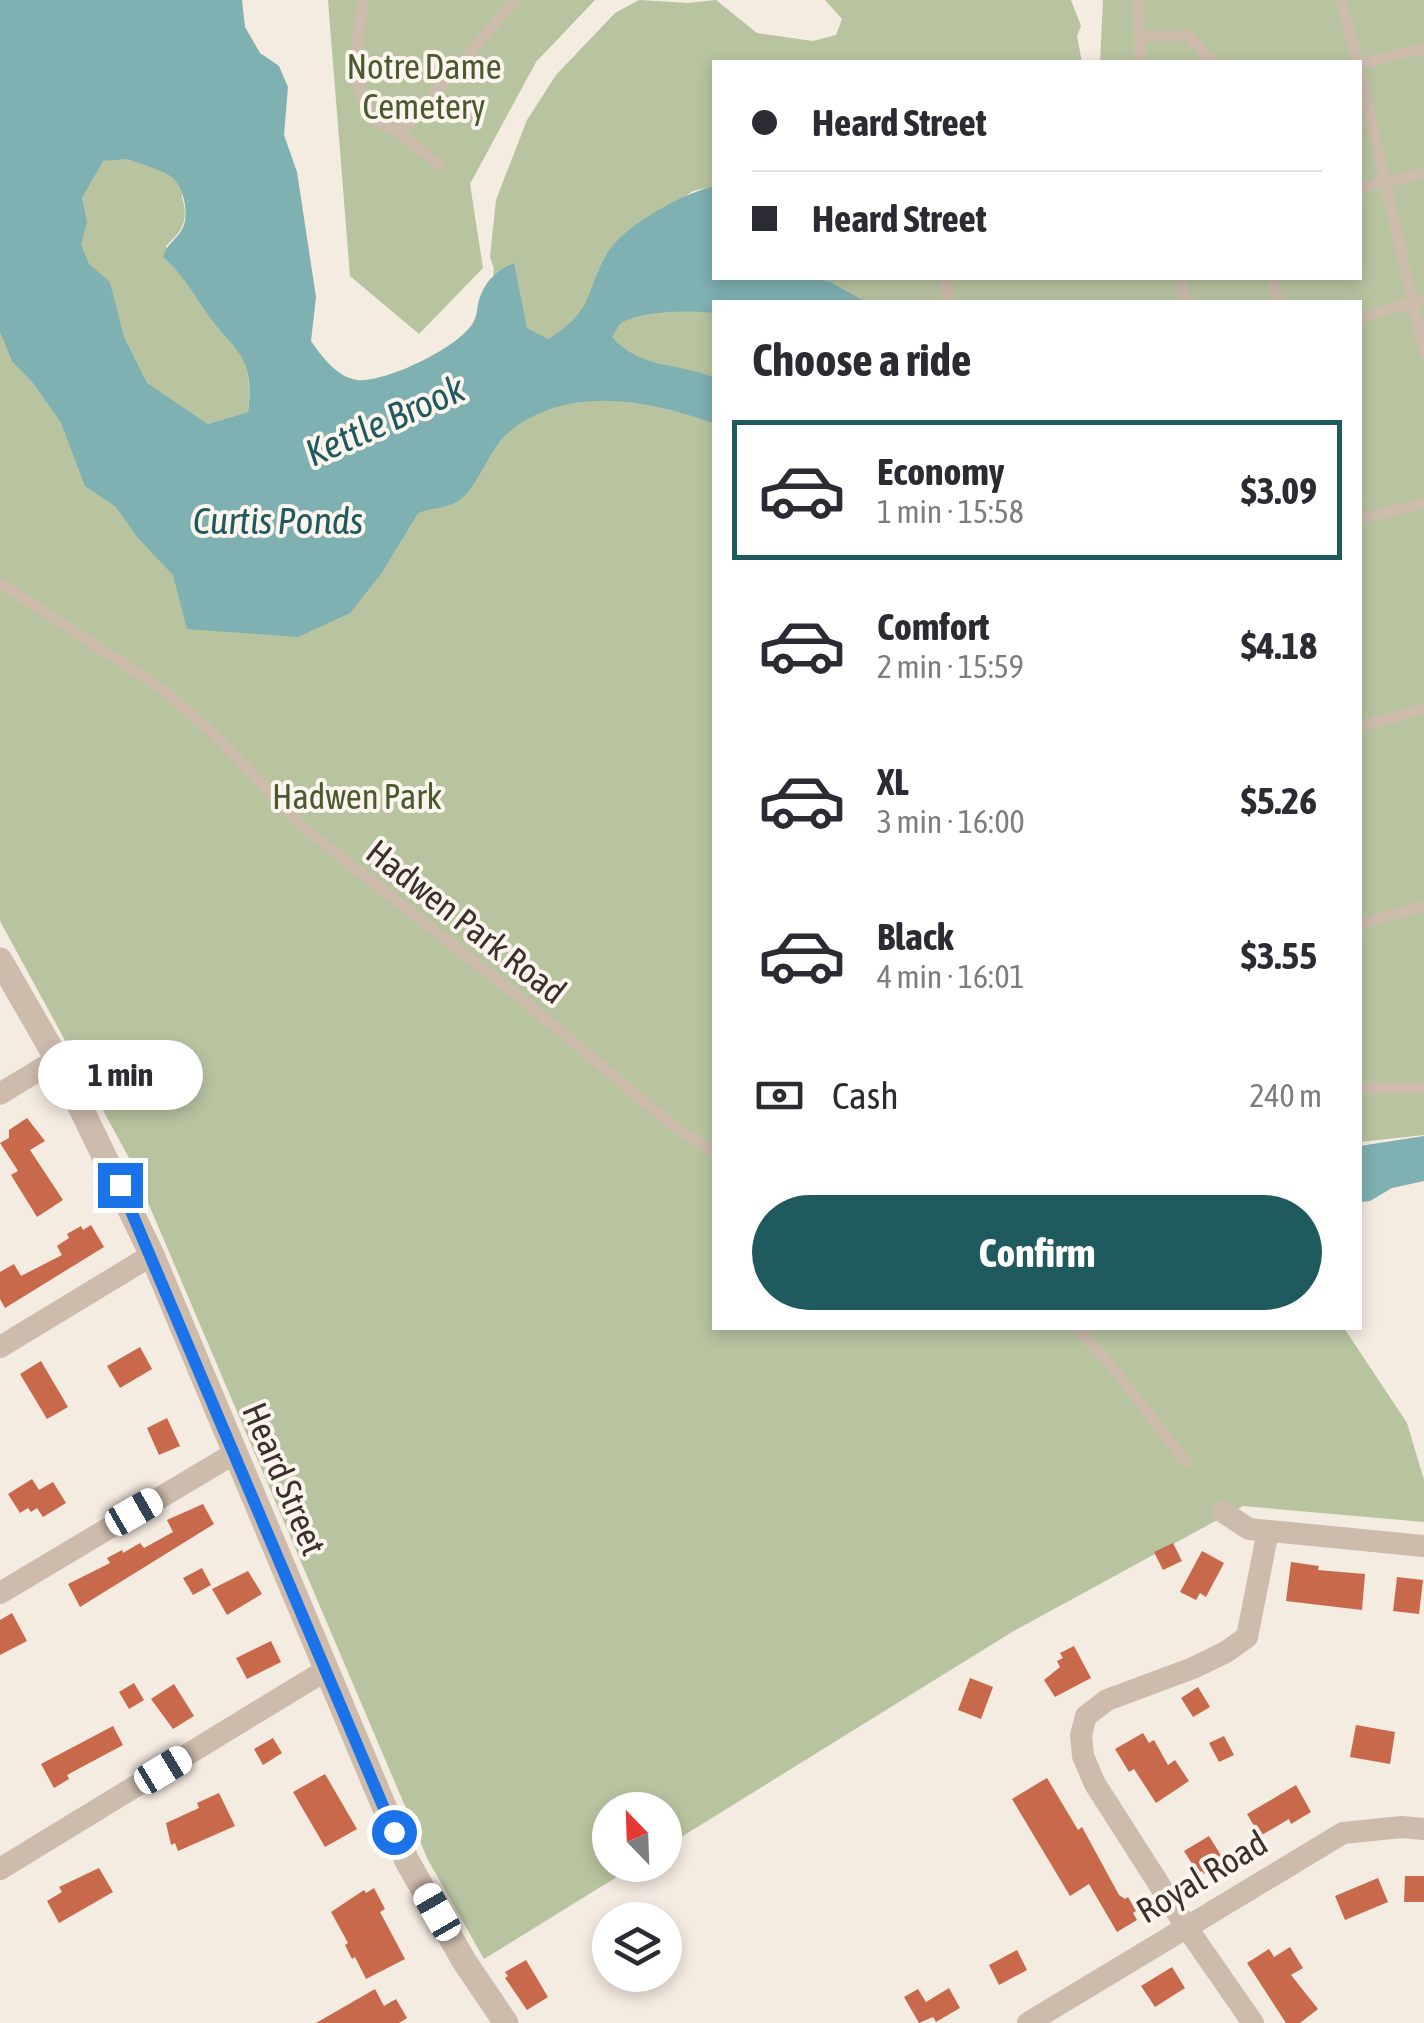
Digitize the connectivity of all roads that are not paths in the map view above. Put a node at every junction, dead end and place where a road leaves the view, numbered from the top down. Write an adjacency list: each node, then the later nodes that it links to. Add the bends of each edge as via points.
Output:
1 (363, 0): 12 (lane, via 361,96 378,123)
2 (515, 0): 12 (lane)
3 (1138, 0): 5 (lane)
4 (1341, 0): 9 (lane)
5 (1140, 36): 7 (lane); 8 (lane, via 1188,36)
6 (1424, 48): 10 (lane)
7 (1140, 60)
8 (1210, 60)
9 (1358, 60)
10 (1362, 62)
11 (1362, 81): 15 (lane)
12 (397, 131): 13 (lane)
13 (440, 165)
14 (1424, 173): 15 (lane)
15 (1385, 182): 16 (lane); 17 (lane)
16 (1362, 188)
17 (1419, 301): 18 (lane); 19 (lane)
18 (1362, 317)
19 (1424, 352)
20 (1424, 503): 21 (lane)
21 (1362, 518)
22 (0, 583): 32 (lane, Hadwen Park Road, via 162,689 304,828 677,1130)
23 (1424, 709): 24 (lane)
24 (1362, 725)
25 (1424, 906): 26 (lane)
26 (1362, 923)
27 (0, 960): 28 (street, Heard Street)
28 (58, 1060): 31 (street); 33 (street, Heard Street)
29 (1362, 1088): 30 (lane)
30 (1424, 1088)
31 (0, 1094)
32 (712, 1150)
33 (152, 1255): 35 (street); 36 (street, Heard Street)
34 (1079, 1330): 37 (lane)
35 (0, 1347)
36 (235, 1453): 41 (street); 42 (street, Heard Street)
37 (1186, 1462)
38 (1223, 1512): 39 (street, via 1249,1529)
39 (1268, 1531): 40 (street); 45 (street, via 1247,1637 1193,1668 1107,1700 1086,1716 1081,1735 1095,1784)
40 (1424, 1546)
41 (0, 1593)
42 (326, 1670): 44 (street); 46 (street, Heard Street, via 407,1861)
43 (1424, 1829): 45 (street, Royal Road, via 1344,1834)
44 (0, 1870)
45 (1187, 1928): 47 (street, Royal Road); 48 (street)
46 (506, 2023)
47 (1028, 2023)
48 (1253, 2023)

